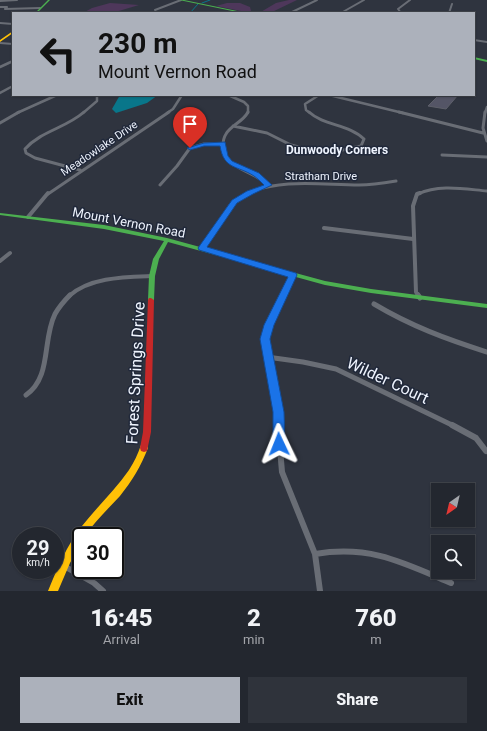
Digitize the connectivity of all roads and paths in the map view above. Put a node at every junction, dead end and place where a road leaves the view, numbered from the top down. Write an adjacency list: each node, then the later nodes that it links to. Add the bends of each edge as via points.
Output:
1 (17, 0): 7 (street)
2 (49, 0): 11 (street)
3 (181, 0): 10 (street); 12 (street)
4 (317, 0): 13 (street)
5 (364, 0): 14 (street)
6 (410, 0): 15 (street, via 398,8)
7 (0, 1)
8 (452, 4): 16 (street)
9 (0, 7): 11 (street)
10 (155, 10)
11 (38, 11)
12 (241, 12)
13 (292, 12)
14 (343, 12)
15 (400, 12)
16 (450, 12)
17 (0, 23): 18 (street)
18 (12, 24)
19 (12, 33): 21 (street)
20 (475, 40): 22 (street)
21 (0, 42): 23 (street)
22 (487, 42)
23 (12, 44)
24 (475, 58): 26 (street)
25 (12, 61): 27 (street)
26 (487, 61)
27 (0, 67)
28 (11, 86): 29 (street)
29 (0, 93)
30 (56, 96): 37 (street)
31 (97, 96): 44 (street, via 97,101 75,120 33,140 25,149 31,158)
32 (181, 96): 44 (street, Meadowlake Drive, via 169,112)
33 (230, 96): 38 (street, via 244,102 249,109 246,117)
34 (317, 96): 38 (street, via 305,104 306,111 314,117 358,132 364,139 361,146 342,151 301,148 267,133)
35 (333, 96): 39 (street)
36 (487, 107): 39 (street)
37 (0, 123)
38 (233, 126): 41 (street, via 226,131)
39 (483, 133): 40 (street)
40 (487, 141)
41 (222, 144): 46 (street, via 204,144 190,148 178,166); 47 (street, via 224,156 229,162 257,174)
42 (442, 155): 43 (street)
43 (487, 157)
44 (80, 170): 50 (street, Meadowlake Drive, via 50,192)
45 (396, 181): 47 (street, Stratham Drive, via 361,185)
46 (160, 185)
47 (268, 185): 54 (street, Stratham Drive, via 235,201)
48 (487, 192): 52 (street, via 442,188 417,194 413,206)
49 (0, 214): 50 (street, Mount Vernon Road)
50 (28, 217): 53 (street, Mount Vernon Road, via 104,227)
51 (324, 228): 52 (street)
52 (413, 239): 59 (street, via 416,292)
53 (167, 240): 54 (street, Mount Vernon Road); 58 (street, Forest Springs Drive, via 156,259)
54 (202, 248): 57 (street, Mount Vernon Road)
55 (10, 253): 56 (street)
56 (0, 261)
57 (293, 275): 59 (street, Mount Vernon Road, via 325,283); 63 (street, via 269,325 265,339)
58 (152, 276): 64 (street, via 97,282 78,290 68,298 55,315 40,378 32,391); 67 (street, Forest Springs Drive, via 147,432 143,455 131,478 84,532)
59 (420, 298): 61 (street, Mount Vernon Road)
60 (374, 304): 62 (street, via 444,339)
61 (487, 306)
62 (487, 352)
63 (267, 357): 65 (street, Wilder Court, via 336,369 457,427 476,438); 66 (street, via 278,412 282,472)
64 (26, 395)
65 (486, 451)
66 (315, 554): 69 (street, via 358,551 375,553); 72 (street)
67 (64, 566): 71 (street)
68 (58, 579): 70 (street, Forest Springs Drive)
69 (451, 583)
70 (53, 591)
71 (103, 591)
72 (320, 591)

